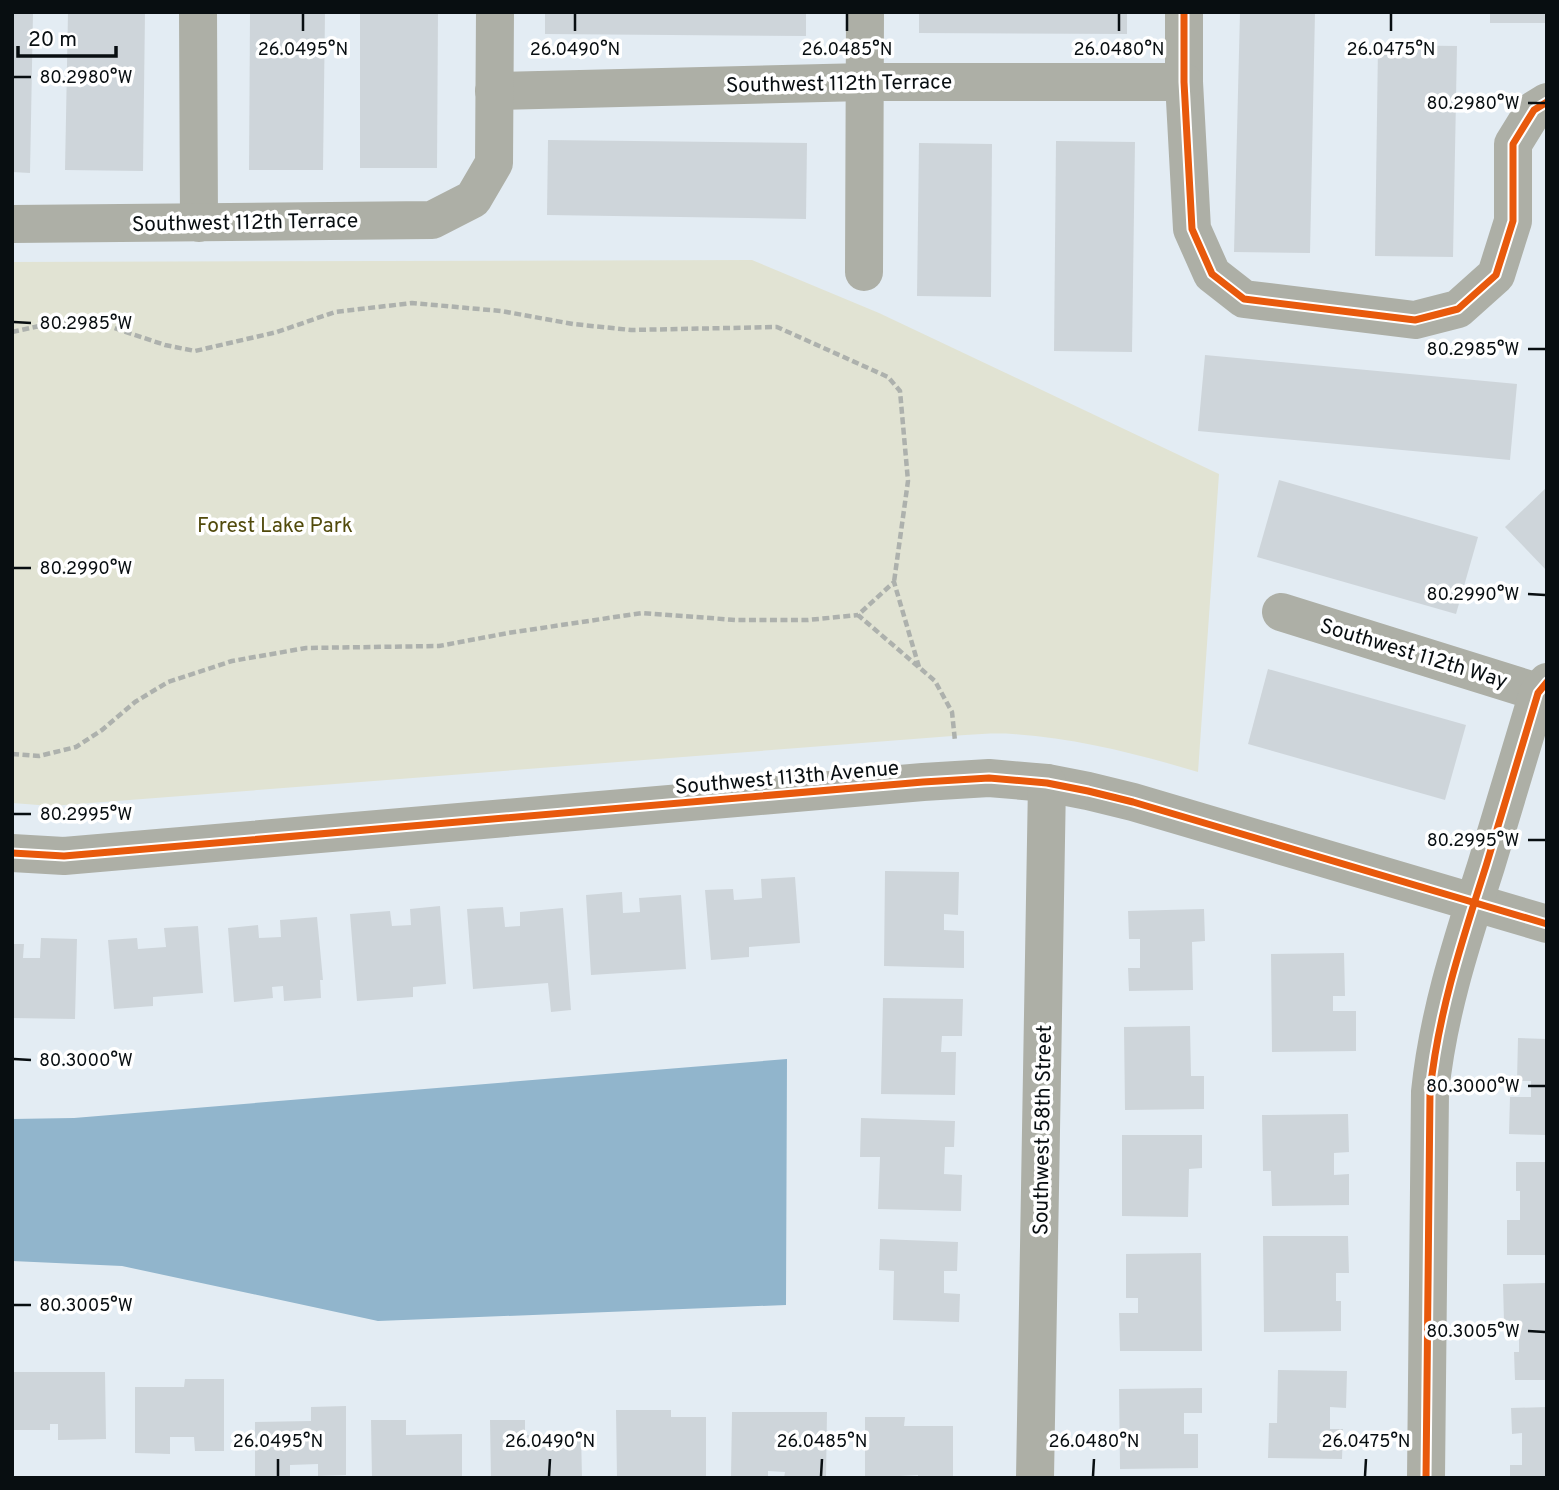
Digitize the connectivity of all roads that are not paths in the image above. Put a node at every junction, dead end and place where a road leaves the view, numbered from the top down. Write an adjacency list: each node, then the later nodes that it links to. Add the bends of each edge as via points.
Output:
1 (198, 12): 9 (street)
2 (495, 12): 7 (street)
3 (865, 12): 5 (street)
4 (1184, 12): 6 (street)
5 (865, 82): 6 (street, Southwest 112th Terrace); 7 (street, Southwest 112th Terrace); 11 (street)
6 (1184, 82): 8 (street, via 1192,229 1212,274 1244,299 1415,320 1458,309 1496,275 1513,221 1513,144 1534,110)
7 (494, 91): 9 (street, Southwest 112th Terrace, via 494,163 473,199 432,220)
8 (1547, 102)
9 (199, 223): 10 (street, Southwest 112th Terrace)
10 (12, 224)
11 (864, 272)
12 (1281, 612): 13 (street, Southwest 112th Way)
13 (1544, 690): 16 (street)
14 (1047, 783): 15 (street, Southwest 113th Avenue, via 989,778 923,782 64,856); 16 (street, Southwest 113th Avenue, via 1133,802); 18 (street, Southwest 58th Street)
15 (12, 853)
16 (1473, 903): 17 (street, Southwest 113th Avenue); 19 (street, via 1442,1009 1430,1092)
17 (1547, 924)
18 (1035, 1478)
19 (1426, 1478)

